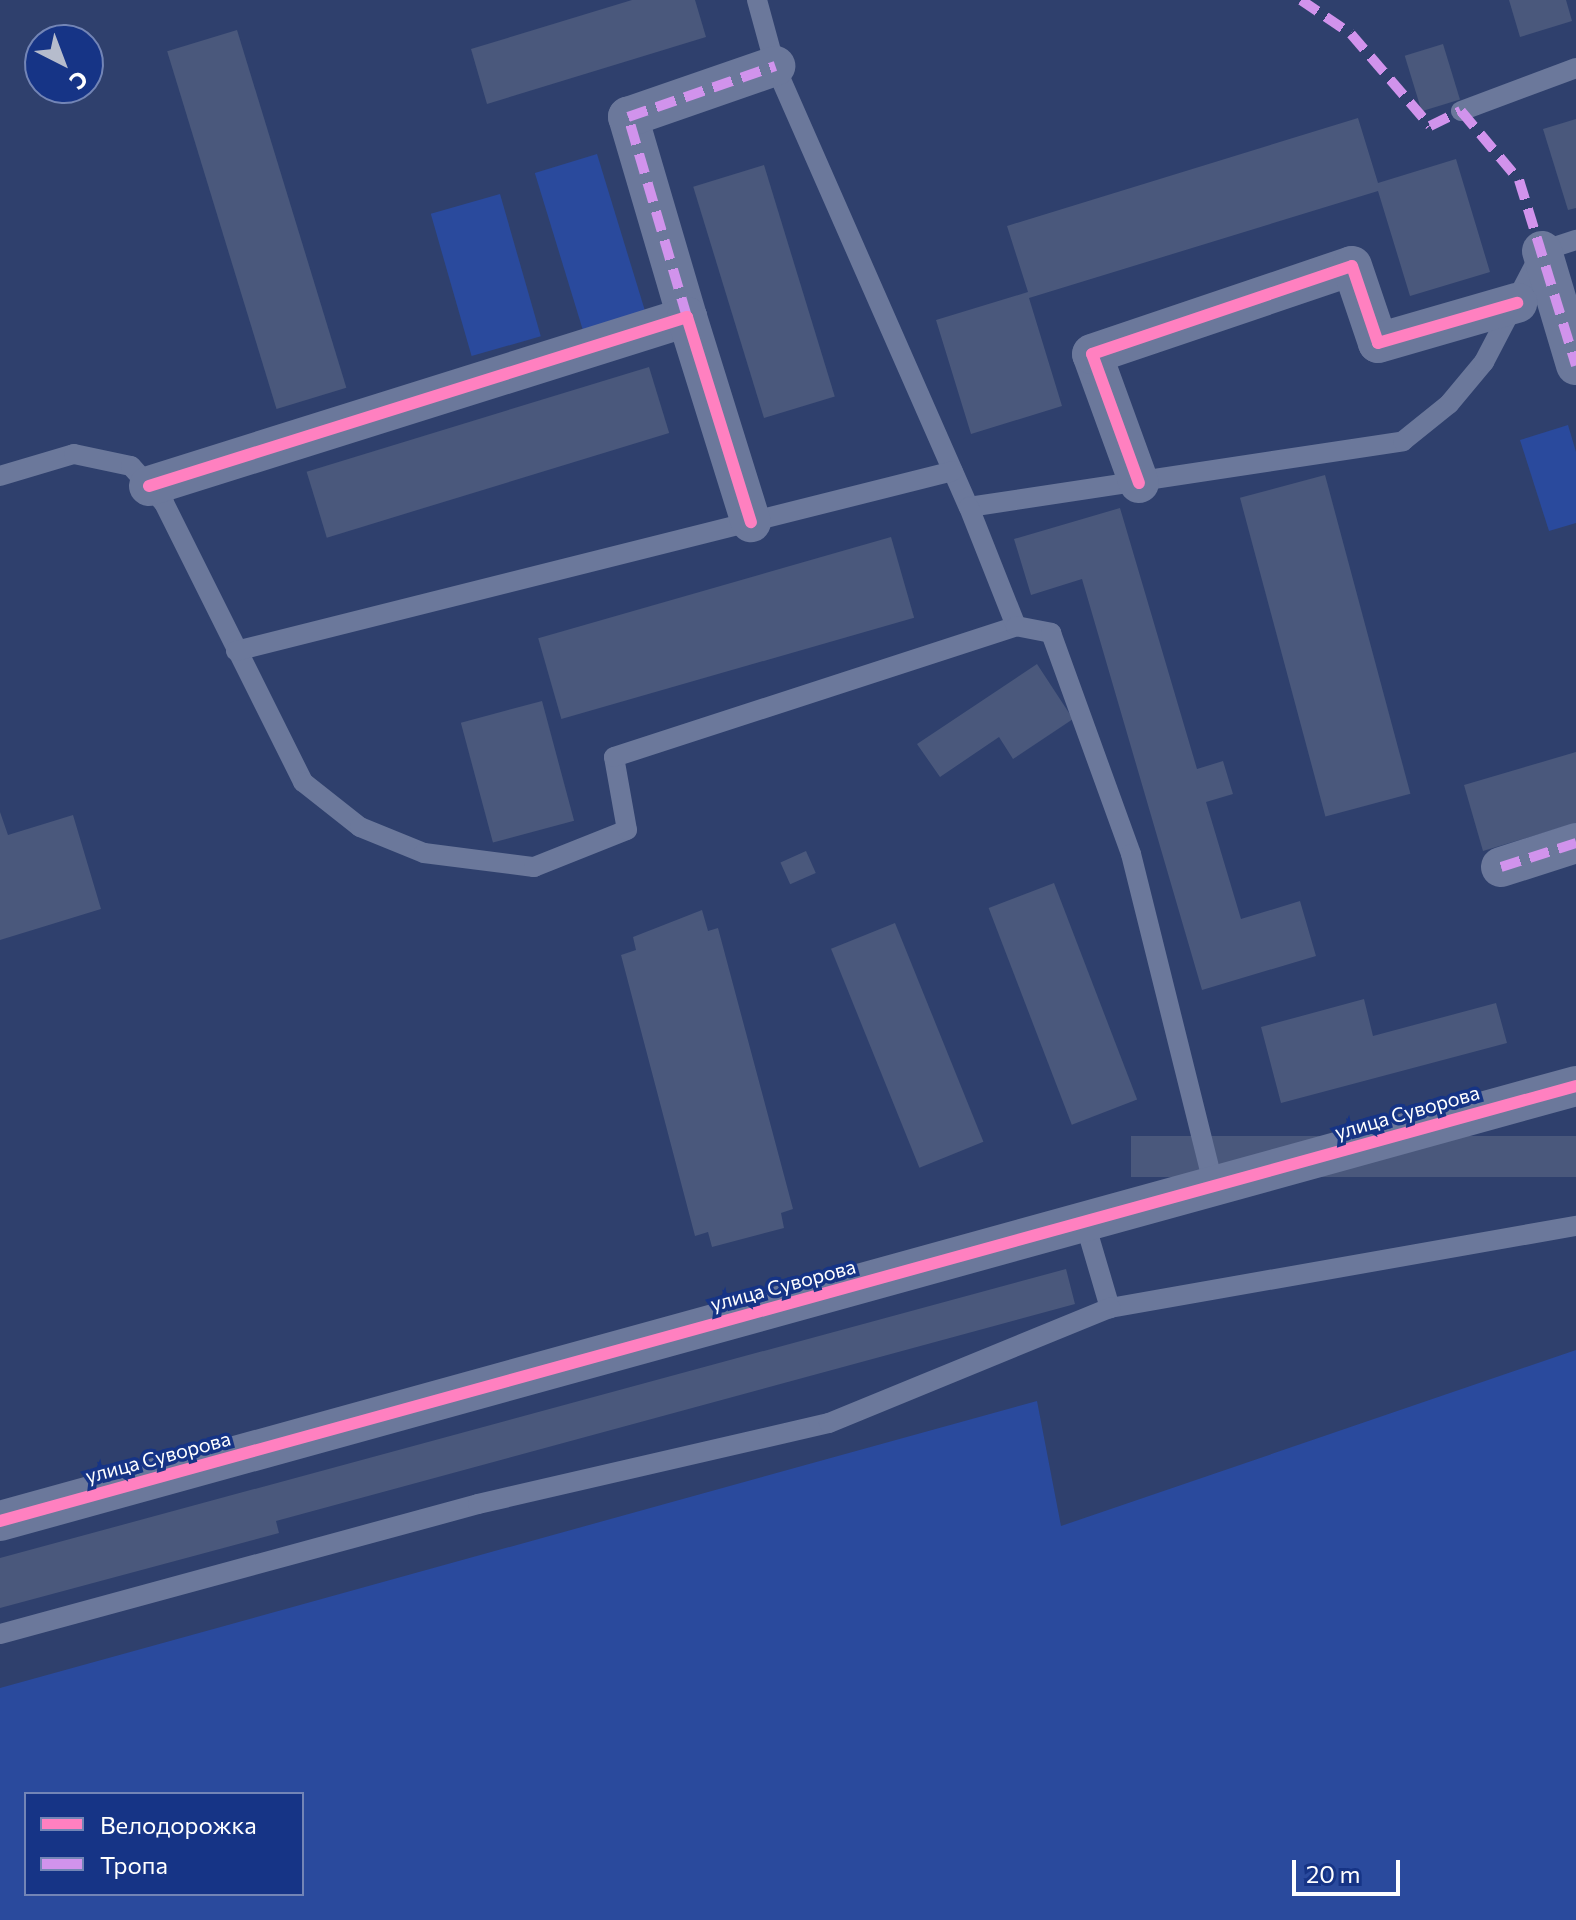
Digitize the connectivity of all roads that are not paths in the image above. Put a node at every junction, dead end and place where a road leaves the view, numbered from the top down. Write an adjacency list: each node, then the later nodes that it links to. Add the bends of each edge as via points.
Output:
1 (757, 0): 2 (lane)
2 (775, 66): 7 (street, via 628,117); 9 (lane)
3 (1576, 68): 4 (lane)
4 (1461, 111)
5 (1559, 245): 6 (lane); 8 (street)
6 (1517, 303): 11 (lane, via 1484,362 1449,404 1403,441); 11 (street, via 1378,343 1352,266 1092,354)
7 (687, 317): 12 (street); 14 (street)
8 (1576, 365)
9 (953, 471): 13 (lane); 14 (lane)
10 (0, 476): 12 (lane, via 74,454 131,466)
11 (1139, 483): 13 (lane)
12 (149, 486): 16 (lane, via 164,503)
13 (969, 507): 15 (lane)
14 (751, 522): 16 (lane)
15 (1016, 626): 16 (lane, via 614,757 627,830 534,867 424,853 360,827 303,782); 20 (lane, via 1051,633 1131,854)
16 (236, 651)
17 (1576, 843): 18 (street)
18 (1501, 867)
19 (1576, 1086): 20 (street, улица Суворова)
20 (1214, 1187): 21 (street, улица Суворова)
21 (1085, 1223): 23 (lane); 24 (street, улица Суворова)
22 (1576, 1226): 23 (lane)
23 (1110, 1308): 25 (lane, via 829,1423 478,1504)
24 (0, 1521)
25 (0, 1634)

